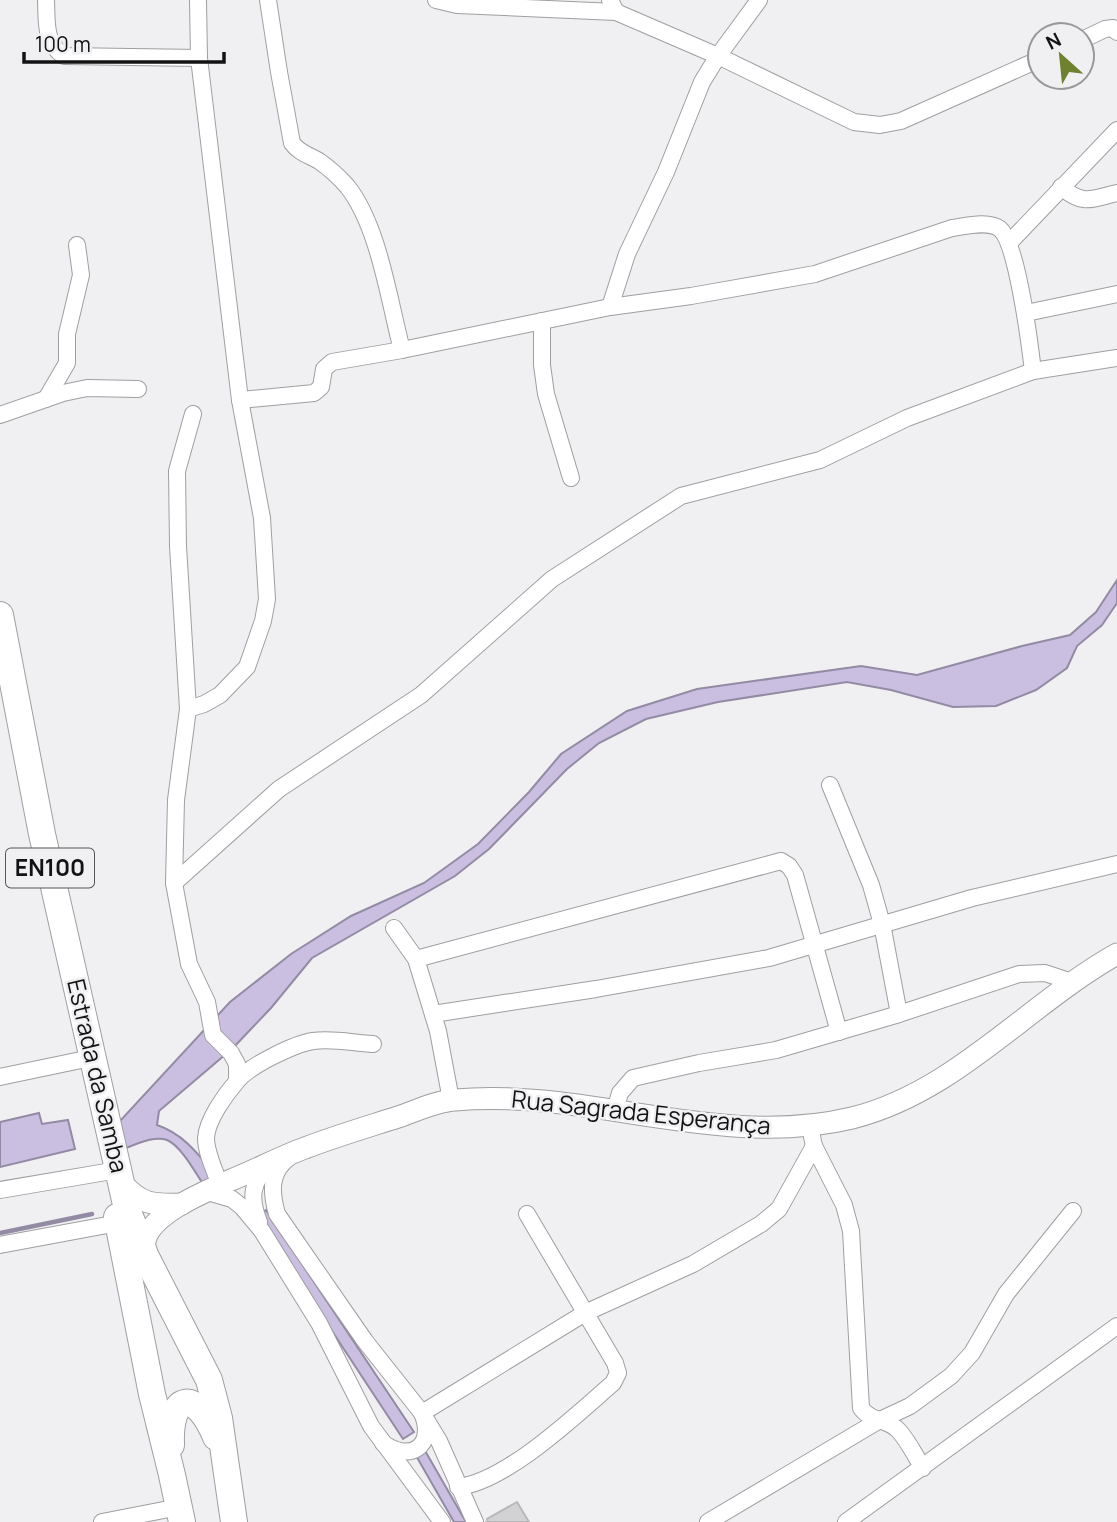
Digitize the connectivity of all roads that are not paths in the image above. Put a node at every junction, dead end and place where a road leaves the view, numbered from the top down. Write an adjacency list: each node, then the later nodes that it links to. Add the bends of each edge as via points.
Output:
1 (46, 0): 10 (street, via 49,40 64,56)
2 (198, 0): 10 (street)
3 (268, 0): 21 (street, via 292,143 335,173 358,202 382,266)
4 (436, 0): 6 (street, via 457,5)
5 (759, 0): 9 (street)
6 (613, 6): 9 (street)
7 (1117, 32): 8 (street, via 1113,28)
8 (1096, 33)
9 (718, 56): 11 (street, via 853,122 880,125 901,121); 18 (street, via 702,82 627,254)
10 (199, 58): 26 (street)
11 (1026, 65)
12 (1117, 130): 13 (street)
13 (1061, 187): 14 (street, via 1082,200); 15 (street)
14 (1117, 193)
15 (1009, 243): 18 (street, via 1001,230 991,225 953,228 815,275); 19 (street)
16 (77, 245): 25 (street, via 81,275 67,334 67,363)
17 (1117, 294): 19 (street)
18 (610, 307): 20 (street)
19 (1026, 313): 23 (street)
20 (542, 321): 21 (street); 29 (street, via 546,394)
21 (402, 350): 26 (street, via 332,362 314,393)
22 (1117, 358): 23 (street)
23 (1033, 371): 35 (street, via 907,418 820,460 697,490 664,505 552,579 421,695 279,789)
24 (138, 389): 25 (street, via 87,388)
25 (46, 399): 28 (street)
26 (240, 400): 32 (street, via 262,518 267,599 247,667 220,695)
27 (193, 414): 32 (street, via 177,471)
28 (0, 415)
29 (571, 478)
30 (0, 615): 51 (main road, Estrada da Samba / EN100)
31 (1, 692): 46 (main road, Estrada da Samba / EN100)
32 (188, 709): 35 (street, via 176,800)
33 (830, 785): 36 (street)
34 (1117, 864): 36 (street)
35 (174, 884): 48 (street, via 189,964 207,1002 213,1035 239,1071)
36 (882, 924): 38 (street); 43 (street)
37 (394, 928): 40 (street)
38 (814, 944): 40 (street, via 794,875 781,862); 42 (street, via 769,958); 44 (street)
39 (1117, 954): 41 (street, Rua Sagrada Esperança)
40 (416, 959): 42 (street)
41 (1072, 982): 43 (street, via 1045,973 1019,974); 52 (street, Rua Sagrada Esperança, via 953,1072 893,1104)
42 (433, 1014): 49 (street)
43 (899, 1014): 44 (street)
44 (839, 1032): 50 (street, via 776,1050 633,1079 620,1093)
45 (373, 1044): 48 (street, via 304,1043)
46 (81, 1060): 47 (street); 51 (main road, Estrada da Samba / EN100)
47 (0, 1077)
48 (237, 1080): 56 (street, via 206,1136)
49 (452, 1100): 50 (street, Rua Sagrada Esperança, via 493,1099); 53 (street, Rua Sagrada Esperança)
50 (615, 1110): 52 (street, Rua Sagrada Esperança)
51 (100, 1121): 55 (main road, Estrada da Samba / EN100)
52 (812, 1137): 65 (street, via 779,1209 761,1224 693,1264); 68 (street, via 849,1219 859,1401 865,1413)
53 (304, 1148): 54 (street, Rua Sagrada Esperança); 67 (street, via 277,1171 272,1195 276,1214)
54 (274, 1162): 56 (street, Rua Sagrada Esperança); 62 (street, via 253,1191)
55 (111, 1167): 57 (street); 58 (street, via 145,1203); 61 (main road, Estrada da Samba / EN100); 64 (main road, Estrada da Samba / EN100)
56 (214, 1188): 58 (street, Rua Sagrada Esperança); 62 (street, via 232,1199)
57 (0, 1190)
58 (184, 1204): 64 (street, Rua Sagrada Esperança, via 154,1224 145,1241)
59 (1073, 1211): 68 (street, via 1006,1294 972,1353 951,1376 910,1406)
60 (527, 1214): 65 (street)
61 (118, 1223): 63 (street); 72 (main road, Estrada da Samba / EN100)
62 (262, 1231): 69 (street, via 319,1323)
63 (0, 1245)
64 (146, 1257): 70 (main road, Estrada da Samba / EN100, via 209,1380)
65 (585, 1313): 67 (street); 73 (street, via 617,1368 613,1384 508,1466)
66 (1117, 1326): 71 (street)
67 (422, 1413): 69 (street, via 426,1434 420,1446 398,1452); 73 (street)
68 (878, 1421): 71 (street, via 898,1429); 79 (street)
69 (383, 1443): 77 (street)
70 (226, 1462): 72 (main road, via 202,1409 186,1402 174,1414); 76 (main road, Estrada da Samba / EN100)
71 (923, 1468): 80 (street)
72 (172, 1475): 74 (main road, Estrada da Samba / EN100)
73 (458, 1487): 78 (street)
74 (181, 1515): 75 (street)
75 (102, 1522)
76 (234, 1522)
77 (442, 1522)
78 (475, 1522)
79 (708, 1522)
80 (846, 1522)

